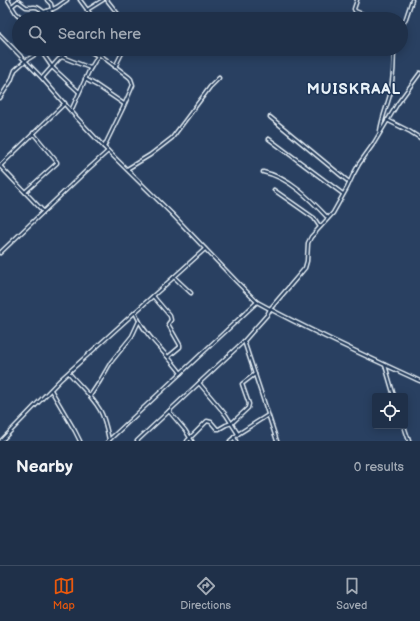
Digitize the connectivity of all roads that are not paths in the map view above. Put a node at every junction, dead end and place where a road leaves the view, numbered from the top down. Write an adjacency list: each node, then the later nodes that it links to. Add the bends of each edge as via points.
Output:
1 (8, 0): 9 (street)
2 (47, 0): 10 (street)
3 (67, 0): 10 (street)
4 (80, 0): 11 (street)
5 (102, 0): 11 (street)
6 (107, 0): 14 (street)
7 (357, 0): 15 (street, via 354,9)
8 (412, 0): 16 (street)
9 (12, 6): 12 (street, via 18,1 26,7 35,6 44,12); 13 (street)
10 (52, 9): 12 (street)
11 (87, 10)
12 (49, 11)
13 (15, 12)
14 (116, 12)
15 (358, 12)
16 (408, 12)
17 (0, 35): 18 (street)
18 (12, 47)
19 (21, 56): 27 (street)
20 (34, 56): 27 (street)
21 (45, 56): 28 (street)
22 (97, 56): 30 (street)
23 (100, 56): 29 (street)
24 (121, 56): 29 (street)
25 (393, 56): 42 (street, via 390,91)
26 (62, 57): 28 (street); 30 (street)
27 (26, 61): 32 (street); 36 (street, via 14,72)
28 (52, 66): 32 (street); 35 (street)
29 (116, 67): 38 (street, via 129,77 133,85)
30 (90, 68): 34 (street)
31 (420, 73): 41 (street)
32 (42, 78): 37 (street)
33 (219, 78): 49 (street, via 172,138)
34 (85, 79): 35 (street); 38 (street)
35 (79, 92): 39 (street)
36 (0, 98)
37 (64, 103): 39 (street); 43 (street)
38 (124, 104): 46 (street)
39 (71, 111): 46 (street)
40 (270, 117): 51 (street)
41 (388, 120): 42 (street); 44 (street)
42 (380, 132): 51 (street)
43 (33, 134): 48 (street); 53 (street, via 57,163)
44 (420, 138)
45 (269, 139): 54 (street)
46 (104, 147): 47 (street)
47 (108, 151): 49 (street); 55 (street)
48 (0, 166): 53 (street)
49 (127, 169): 58 (street)
50 (264, 172): 56 (street, via 287,182 314,202)
51 (349, 182): 54 (street)
52 (274, 190): 57 (street, via 314,218)
53 (25, 192): 55 (street)
54 (343, 194): 56 (street)
55 (44, 211): 59 (street)
56 (328, 218): 57 (street)
57 (320, 227): 64 (street, via 308,243 305,268)
58 (205, 249): 60 (street); 63 (street)
59 (0, 253)
60 (174, 277): 61 (street); 62 (street)
61 (191, 293)
62 (153, 296): 65 (street); 68 (street, via 170,316 168,324 180,345)
63 (257, 302): 64 (street); 71 (street)
64 (270, 309): 67 (street, via 267,316); 69 (street)
65 (135, 312): 66 (street); 70 (street)
66 (139, 321): 68 (street); 77 (street, via 132,336 111,362)
67 (244, 341): 72 (street); 74 (street)
68 (168, 357): 71 (street)
69 (385, 365): 73 (street); 76 (street)
70 (69, 373): 75 (street); 77 (street)
71 (181, 373): 85 (street)
72 (255, 374): 79 (street); 80 (street, via 242,384 248,408)
73 (420, 381)
74 (199, 383): 78 (street); 80 (street)
75 (50, 390): 86 (street); 87 (street)
76 (393, 393)
77 (90, 396): 85 (street, via 102,414)
78 (169, 411): 84 (street); 88 (street)
79 (268, 415): 82 (street); 93 (street)
80 (232, 423): 82 (street); 84 (street, via 218,430 207,421)
81 (405, 429): 94 (street)
82 (238, 434): 83 (street)
83 (234, 437): 91 (street); 92 (street)
84 (190, 438): 89 (street); 90 (street)
85 (109, 440)
86 (1, 441)
87 (80, 441)
88 (137, 441)
89 (187, 441)
90 (192, 441)
91 (230, 441)
92 (236, 441)
93 (277, 441)
94 (409, 441)

